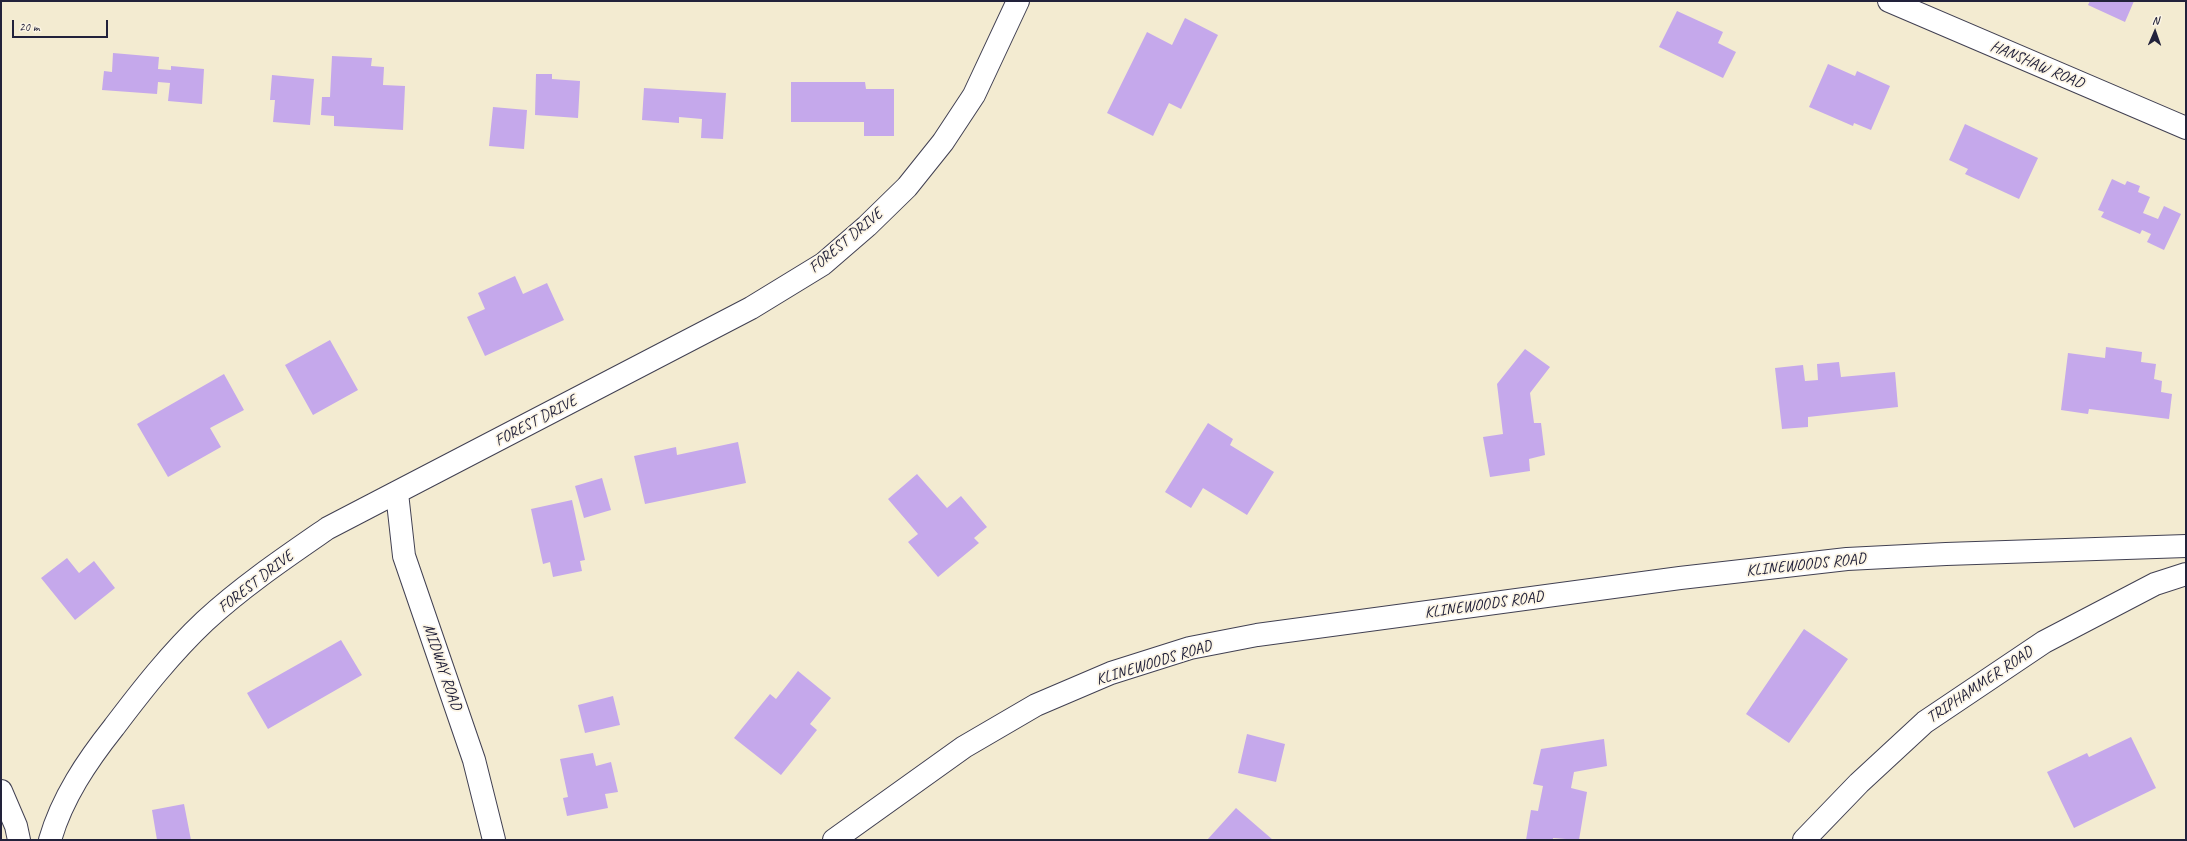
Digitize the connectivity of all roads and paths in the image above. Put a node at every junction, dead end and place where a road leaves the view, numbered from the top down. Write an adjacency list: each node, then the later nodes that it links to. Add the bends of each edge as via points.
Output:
1 (1018, 1): 4 (street, FOREST DRIVE, via 974,94 943,142 907,187 823,264 751,308)
2 (1889, 1): 3 (street, HANSHAW ROAD)
3 (2186, 128)
4 (397, 493): 9 (street, FOREST DRIVE, via 328,528 264,573 205,622 151,678 90,758 64,803); 10 (street, MIDWAY ROAD, via 404,556 474,760)
5 (2186, 546): 11 (street, KLINEWOODS ROAD, via 1848,559 1634,584 1256,635 1190,648 1111,673 1036,705 964,747)
6 (2186, 574): 12 (street, TRIPHAMMER ROAD, via 2156,584 2066,630 2017,659 1925,722 1858,783)
7 (1, 791): 8 (street, via 16,826)
8 (19, 840)
9 (50, 840)
10 (494, 840)
11 (834, 840)
12 (1804, 840)

